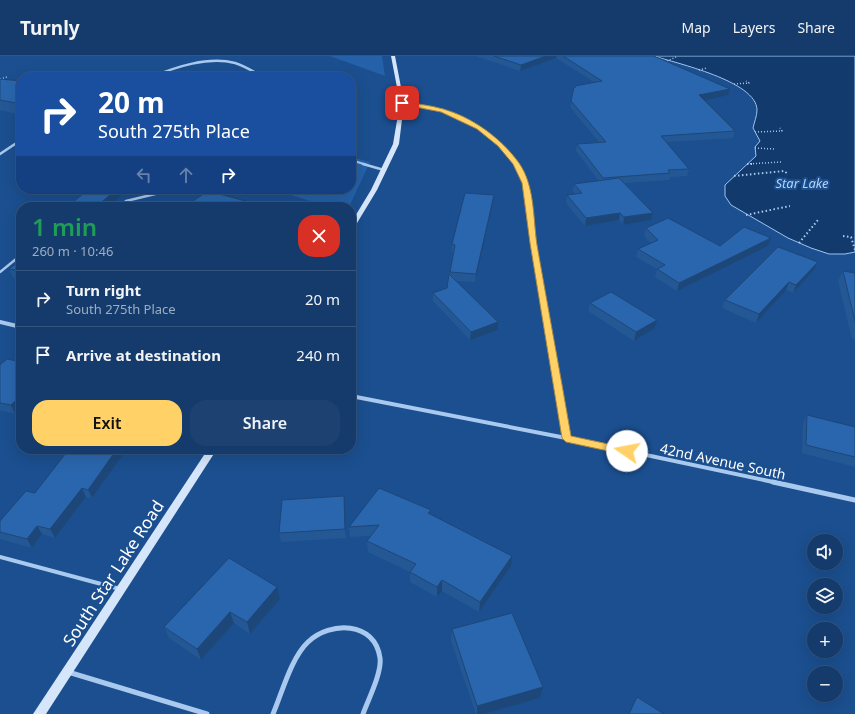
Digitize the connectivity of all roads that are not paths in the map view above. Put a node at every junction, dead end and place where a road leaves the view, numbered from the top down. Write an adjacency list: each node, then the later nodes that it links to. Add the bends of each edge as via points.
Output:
1 (393, 56): 4 (street)
2 (166, 72): 3 (street, via 198,61 211,60 235,63)
3 (253, 72)
4 (402, 103): 8 (street, via 396,144); 19 (street, via 443,110 479,128 500,145 516,164 526,183 533,243)
5 (16, 143): 6 (street)
6 (0, 154)
7 (356, 162): 8 (lane)
8 (384, 170): 13 (street)
9 (155, 194): 12 (lane)
10 (216, 194): 11 (lane)
11 (220, 196)
12 (125, 202)
13 (356, 220)
14 (16, 259): 15 (lane)
15 (0, 272)
16 (0, 322): 17 (street)
17 (16, 326)
18 (356, 397): 19 (street, 42nd Avenue South)
19 (566, 438): 21 (street, 42nd Avenue South)
20 (210, 454): 23 (street, South Star Lake Road)
21 (855, 500)
22 (0, 557): 23 (lane)
23 (122, 589): 24 (street, South Star Lake Road)
24 (68, 672): 25 (street, South Star Lake Road); 26 (street)
25 (39, 714)
26 (207, 714)
27 (273, 714): 28 (street, via 299,655 307,643 330,629 343,627 356,629 368,635 377,645 380,660)
28 (364, 714)

